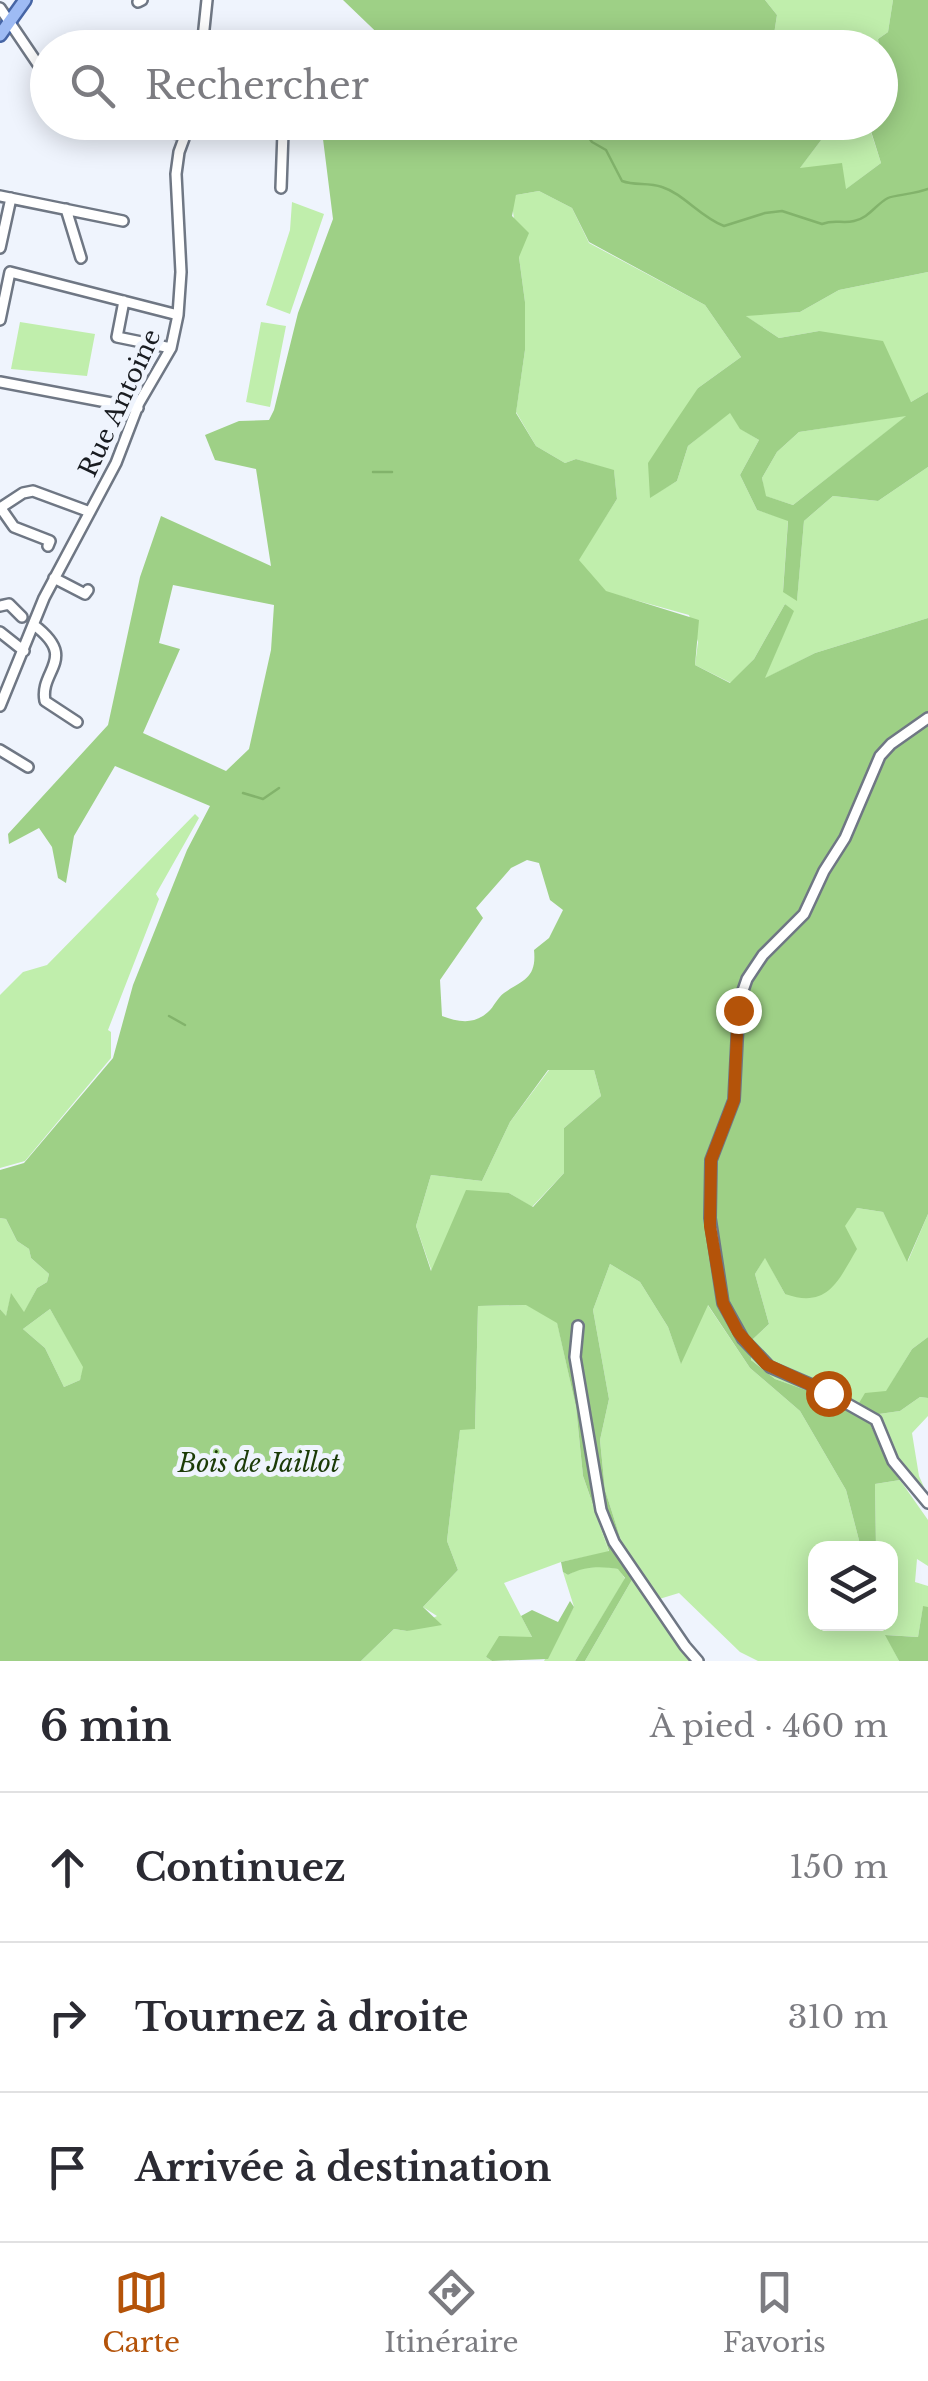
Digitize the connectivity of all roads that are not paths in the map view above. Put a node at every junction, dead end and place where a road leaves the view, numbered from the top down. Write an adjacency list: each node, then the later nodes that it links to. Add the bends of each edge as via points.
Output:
1 (25, 0): 4 (main road)
2 (207, 0): 5 (street)
3 (0, 8): 4 (street)
4 (10, 21): 6 (main road); 7 (street)
5 (204, 30)
6 (0, 36)
7 (30, 50)
8 (184, 140): 17 (street, Rue Antoine, via 176,174)
9 (283, 140): 10 (street)
10 (280, 188)
11 (5, 197): 12 (street); 14 (street)
12 (66, 209): 13 (street); 15 (street)
13 (123, 222)
14 (0, 248)
15 (80, 258)
16 (124, 301): 17 (street); 18 (street, via 10,272); 19 (street, via 117,337)
17 (178, 315): 19 (street, Rue Antoine)
18 (0, 320)
19 (171, 348): 21 (street, Rue Antoine)
20 (0, 382): 21 (street)
21 (138, 408): 23 (street, Rue Antoine)
22 (0, 508): 23 (street, via 28,490); 24 (street)
23 (90, 512): 26 (street, Rue Antoine)
24 (5, 526): 25 (street, via 50,541)
25 (48, 546)
26 (54, 578): 27 (street); 30 (street, Rue Antoine)
27 (88, 590)
28 (0, 606): 29 (street, via 9,604)
29 (22, 617)
30 (34, 626): 32 (street, Rue Antoine); 35 (street, via 56,656 45,701)
31 (0, 632): 32 (street)
32 (24, 651): 33 (street, Rue Antoine)
33 (0, 706)
34 (927, 719): 39 (street, via 880,756 804,914 763,955 744,986 734,1100 711,1160 710,1226 723,1303 743,1338 770,1366 870,1415 893,1462)
35 (78, 722)
36 (0, 750): 37 (street)
37 (28, 767)
38 (578, 1326): 40 (street, via 575,1357 600,1510 614,1542)
39 (928, 1502)
40 (698, 1661)

